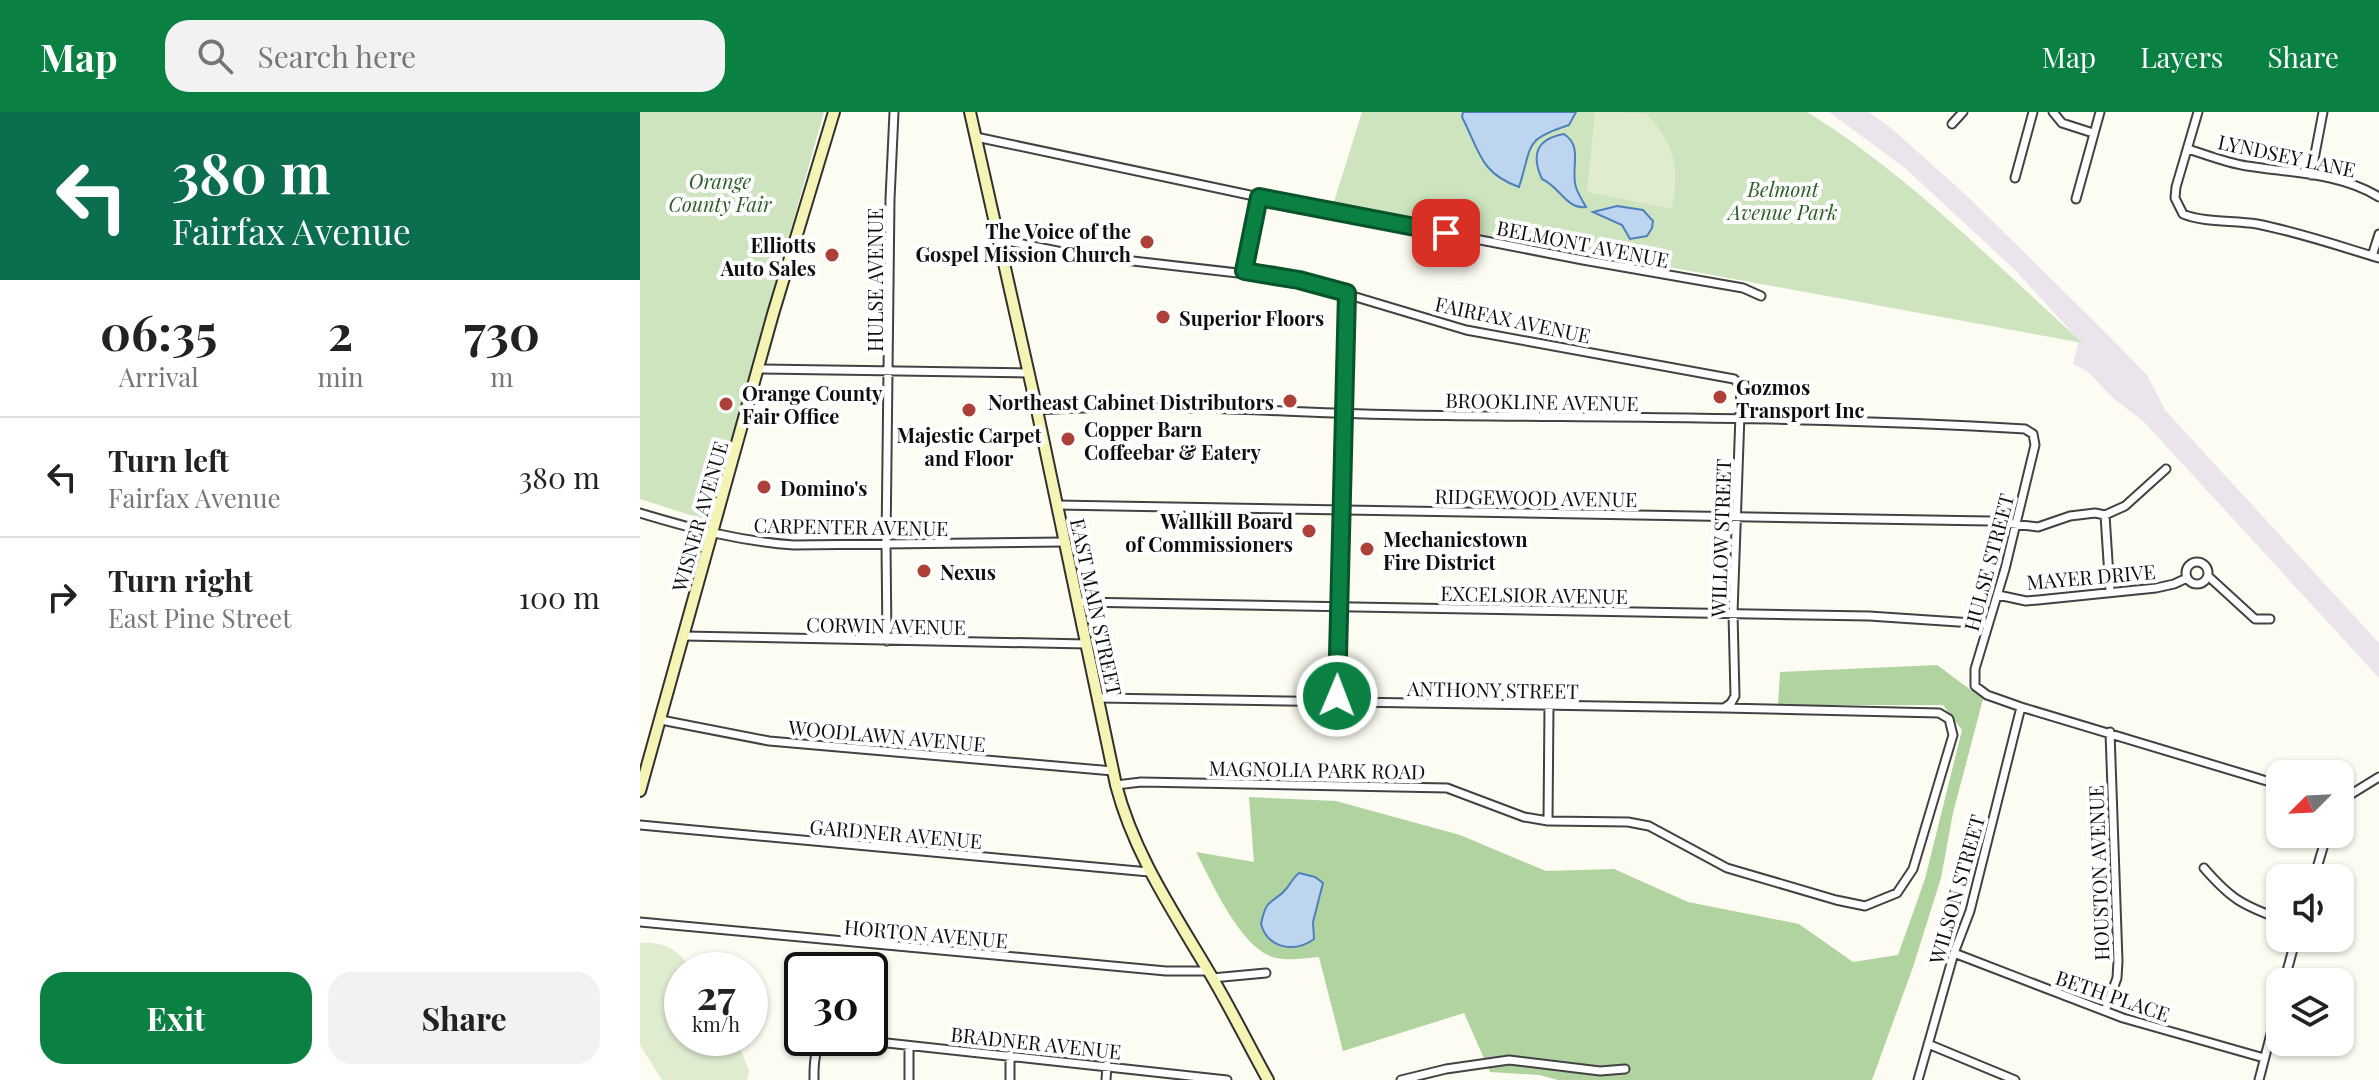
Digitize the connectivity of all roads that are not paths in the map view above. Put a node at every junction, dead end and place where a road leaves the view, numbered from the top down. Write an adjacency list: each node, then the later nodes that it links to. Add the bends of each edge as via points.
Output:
1 (834, 112): 25 (main road, WISNER AVENUE)
2 (894, 112): 26 (street, HULSE AVENUE)
3 (970, 112): 12 (main road, EAST MAIN STREET)
4 (1963, 112): 10 (street)
5 (2033, 112): 15 (street)
6 (2053, 112): 11 (street, via 2062,123)
7 (2100, 112): 11 (street)
8 (2198, 112): 13 (street)
9 (2323, 112): 14 (street)
10 (1952, 124)
11 (2093, 133): 18 (street)
12 (976, 137): 16 (street, BELMONT AVENUE); 20 (main road, EAST MAIN STREET)
13 (2188, 149): 14 (street, LYNDSEY LANE, via 2243,165); 21 (street, via 2175,198 2183,214 2277,228)
14 (2311, 175): 17 (street, LYNDSEY LANE, via 2358,186)
15 (2015, 178)
16 (1259, 197): 22 (street); 24 (street, BELMONT AVENUE, via 1743,288)
17 (2379, 197)
18 (2076, 199)
19 (2379, 234): 21 (street)
20 (998, 239): 22 (street, FAIRFAX AVENUE, via 1072,254); 27 (main road, EAST MAIN STREET)
21 (2376, 257)
22 (1244, 271): 23 (street, FAIRFAX AVENUE)
23 (1347, 293): 28 (street, FAIRFAX AVENUE, via 1466,330); 30 (street)
24 (1761, 296)
25 (759, 369): 26 (street); 40 (main road, WISNER AVENUE)
26 (890, 373): 27 (street); 42 (street, HULSE AVENUE)
27 (1029, 373): 29 (main road, EAST MAIN STREET)
28 (1738, 382): 31 (street, WILLOW STREET)
29 (1037, 410): 30 (street, BROOKLINE AVENUE); 34 (main road, EAST MAIN STREET)
30 (1344, 414): 31 (street, BROOKLINE AVENUE); 35 (street)
31 (1740, 419): 32 (street, BROOKLINE AVENUE, via 2025,429 2033,434); 38 (street, WILLOW STREET)
32 (2035, 445): 39 (street, HULSE STREET)
33 (2166, 469): 37 (street, via 2125,506)
34 (1057, 505): 35 (street, RIDGEWOOD AVENUE); 41 (main road, EAST MAIN STREET)
35 (1342, 510): 38 (street, RIDGEWOOD AVENUE); 48 (street)
36 (640, 513): 40 (street, CARPENTER AVENUE)
37 (2105, 515): 39 (street, RIDGEWOOD AVENUE); 45 (street)
38 (1736, 517): 39 (street, RIDGEWOOD AVENUE, via 1989,521); 49 (street, WILLOW STREET)
39 (2014, 526): 46 (street, HULSE STREET)
40 (712, 534): 42 (street, CARPENTER AVENUE, via 794,545); 52 (main road, WISNER AVENUE)
41 (1065, 542): 42 (street, CARPENTER AVENUE); 47 (main road, EAST MAIN STREET)
42 (886, 544): 53 (street, HULSE AVENUE)
43 (2208, 576): 44 (street, MAYER DRIVE, via 2198,584); 44 (street, MAYER DRIVE, via 2205,566 2196,562 2187,568); 50 (street, via 2255,619)
44 (2187, 578): 45 (street, MAYER DRIVE)
45 (2110, 592): 46 (street, MAYER DRIVE, via 2026,601)
46 (1998, 595): 51 (street, HULSE STREET)
47 (1079, 602): 48 (street, EXCELSIOR AVENUE); 54 (main road, EAST MAIN STREET)
48 (1339, 606): 49 (street, EXCELSIOR AVENUE); 56 (street)
49 (1733, 613): 51 (street, EXCELSIOR AVENUE); 59 (street, WILLOW STREET, via 1735,696)
50 (2270, 619)
51 (1988, 624): 58 (street, HULSE STREET, via 1975,686)
52 (684, 636): 53 (street, CORWIN AVENUE); 60 (main road, WISNER AVENUE)
53 (887, 641): 54 (street, CORWIN AVENUE)
54 (1087, 644): 55 (main road, EAST MAIN STREET)
55 (1099, 698): 56 (street, ANTHONY STREET); 62 (main road, EAST MAIN STREET)
56 (1337, 701): 57 (street, ANTHONY STREET)
57 (1549, 706): 59 (street, ANTHONY STREET); 68 (street)
58 (2021, 707): 61 (street); 74 (street, WILSON STREET, via 1970,911)
59 (1724, 708): 68 (street, MAGNOLIA PARK ROAD, via 1939,713 1949,719 1953,735 1913,869 1897,893 1865,906 1727,868 1649,826)
60 (661, 720): 62 (street, WOODLAWN AVENUE, via 769,741); 66 (main road, WISNER AVENUE)
61 (2110, 732): 64 (street); 77 (street, HOUSTON AVENUE, via 2118,961)
62 (1113, 771): 65 (main road, EAST MAIN STREET)
63 (2379, 777): 67 (street)
64 (2266, 781)
65 (1116, 785): 68 (street, MAGNOLIA PARK ROAD, via 1447,788); 71 (main road, EAST MAIN STREET)
66 (640, 791)
67 (2354, 792)
68 (1548, 821)
69 (640, 825): 71 (street, GARDNER AVENUE)
70 (2204, 868): 72 (street, via 2239,903)
71 (1149, 872): 76 (main road, EAST MAIN STREET)
72 (2266, 914)
73 (640, 922): 76 (street, HORTON AVENUE)
74 (1954, 953): 77 (street, BETH PLACE); 79 (street, WILSON STREET)
75 (1266, 973): 76 (street, HORTON AVENUE)
76 (1210, 975): 93 (main road, EAST MAIN STREET)
77 (2105, 1011): 84 (street, BETH PLACE)
78 (888, 1044): 80 (street, BRADNER AVENUE)
79 (1928, 1044): 95 (street, WILSON STREET); 96 (street)
80 (909, 1046): 82 (street, BRADNER AVENUE); 89 (street)
81 (2266, 1051): 84 (street)
82 (1010, 1055): 85 (street, BRADNER AVENUE); 90 (street)
83 (816, 1056): 88 (street)
84 (2264, 1058): 97 (street)
85 (1107, 1065): 87 (street, BRADNER AVENUE); 91 (street)
86 (1625, 1069): 94 (street, via 1509,1060)
87 (1215, 1079): 92 (street, BRADNER AVENUE)
88 (814, 1080)
89 (909, 1080)
90 (1010, 1080)
91 (1106, 1080)
92 (1227, 1080)
93 (1267, 1080)
94 (1401, 1080)
95 (1918, 1080)
96 (2015, 1080)
97 (2259, 1080)

